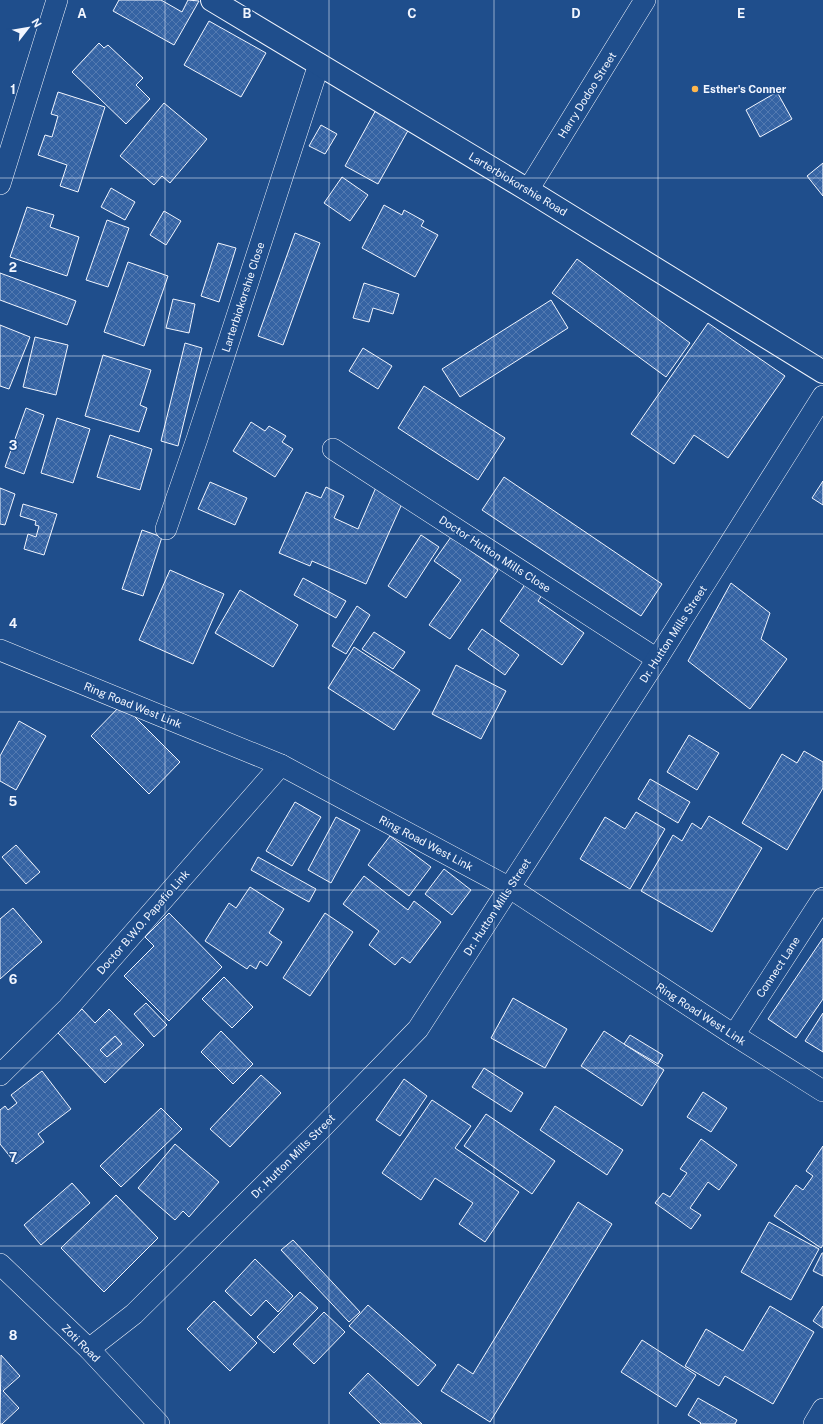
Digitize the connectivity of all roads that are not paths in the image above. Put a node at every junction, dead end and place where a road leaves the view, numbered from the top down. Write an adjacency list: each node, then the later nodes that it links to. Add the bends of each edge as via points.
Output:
1 (57, 0): 5 (street)
2 (212, 0): 4 (street, Larterbiokorshie Road)
3 (645, 0): 6 (street, Harry Dodoo Street)
4 (319, 64): 6 (street, Larterbiokorshie Road); 10 (street, Larterbiokorshie Close)
5 (0, 184)
6 (528, 190): 7 (street, Larterbiokorshie Road)
7 (823, 372)
8 (823, 396): 12 (street, Dr. Hutton Mills Street)
9 (333, 449): 12 (street, Doctor Hutton Mills Close)
10 (166, 529)
11 (0, 650): 13 (street, Ring Road West Link)
12 (657, 659): 14 (street, Dr. Hutton Mills Street)
13 (281, 765): 14 (street, Ring Road West Link); 17 (street, Doctor B.W.O. Papafio Link, via 68,1008)
14 (510, 888): 16 (street, Ring Road West Link); 20 (street, Dr. Hutton Mills Street, via 418,1029 134,1314)
15 (823, 898): 16 (street, Connect Lane)
16 (734, 1035): 18 (street, Ring Road West Link)
17 (0, 1074)
18 (823, 1091)
19 (0, 1264): 20 (street, Zoti Road)
20 (88, 1349): 22 (street, Zoti Road)
21 (823, 1409): 23 (street)
22 (159, 1424)
23 (814, 1424)

